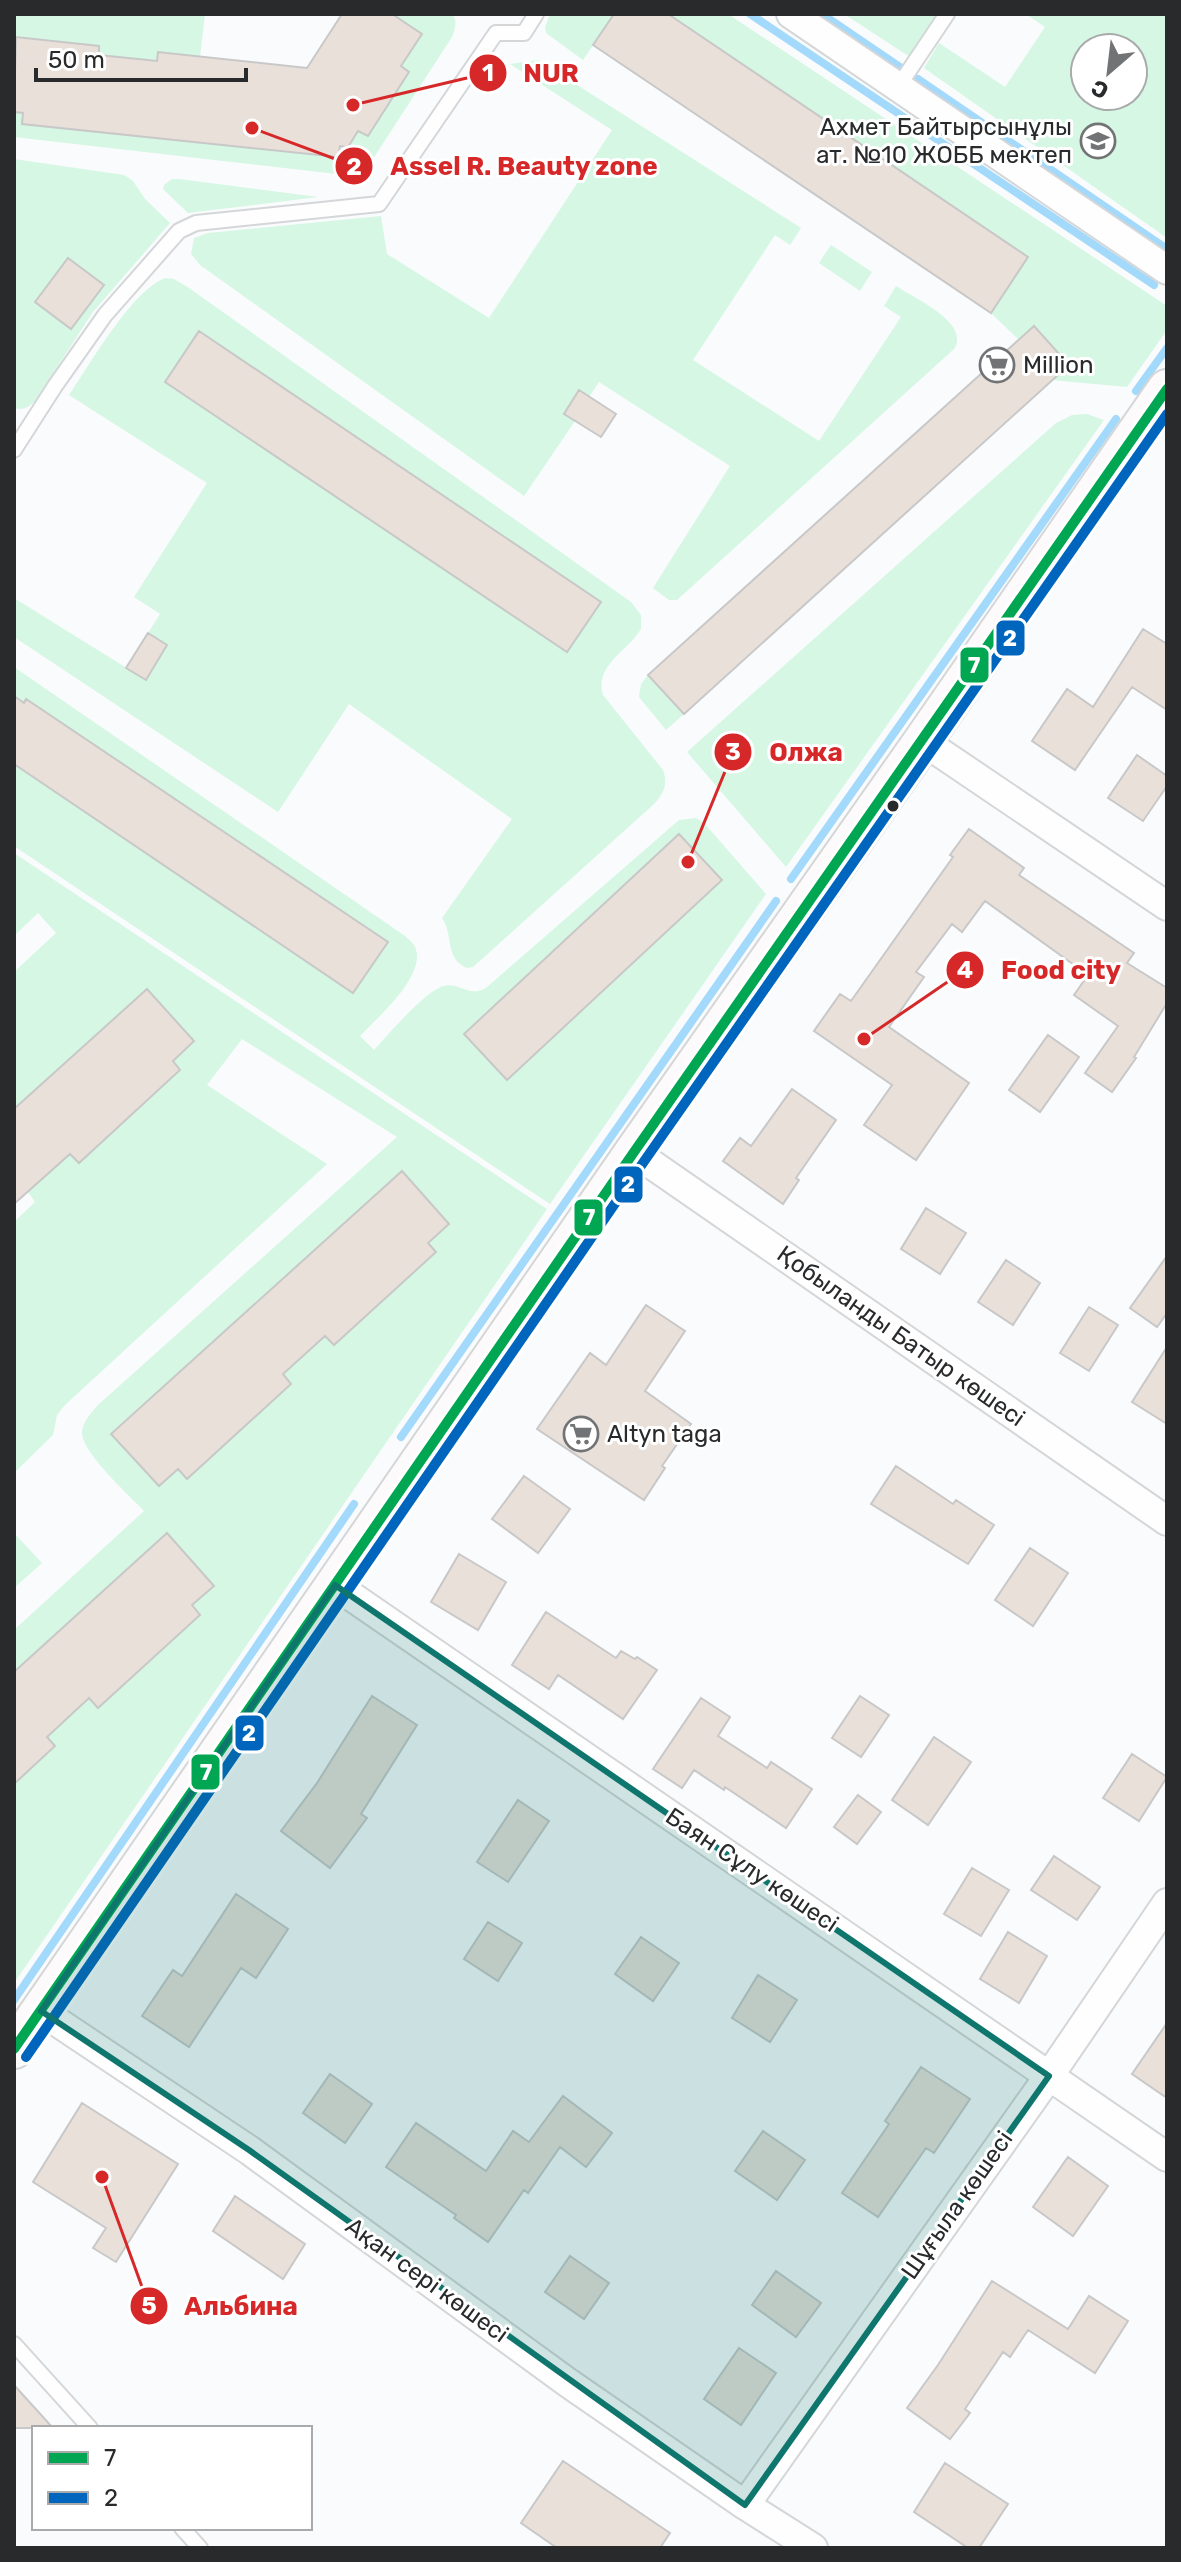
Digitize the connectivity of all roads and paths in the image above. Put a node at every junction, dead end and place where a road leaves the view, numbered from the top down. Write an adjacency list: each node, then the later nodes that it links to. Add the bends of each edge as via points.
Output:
1 (536, 14): 7 (lane, via 524,33 496,33 379,204 196,223 179,231 105,315)
2 (791, 14): 4 (street)
3 (947, 14): 4 (lane)
4 (898, 87): 5 (street)
5 (1167, 270)
6 (1167, 389): 9 (main road)
7 (20, 427): 8 (lane)
8 (14, 450)
9 (923, 741): 10 (street); 11 (main road)
10 (1167, 906)
11 (634, 1152): 12 (street, Қобыланды Батыр көшесі); 13 (main road)
12 (1167, 1521)
13 (335, 1585): 15 (main road); 17 (street, Баян Сұлу көшесі)
14 (1167, 1903): 17 (street, Шұғыла көшесі)
15 (41, 2011): 16 (main road); 21 (street, Ақан сері көшесі, via 249,2150)
16 (14, 2049)
17 (1049, 2076): 18 (street, Баян Сұлу көшесі); 21 (street, Шұғыла көшесі)
18 (1167, 2157)
19 (14, 2344): 20 (lane)
20 (88, 2426)
21 (745, 2505): 24 (street, Ақан сері көшесі)
22 (184, 2530): 23 (lane)
23 (200, 2548)
24 (813, 2548)

